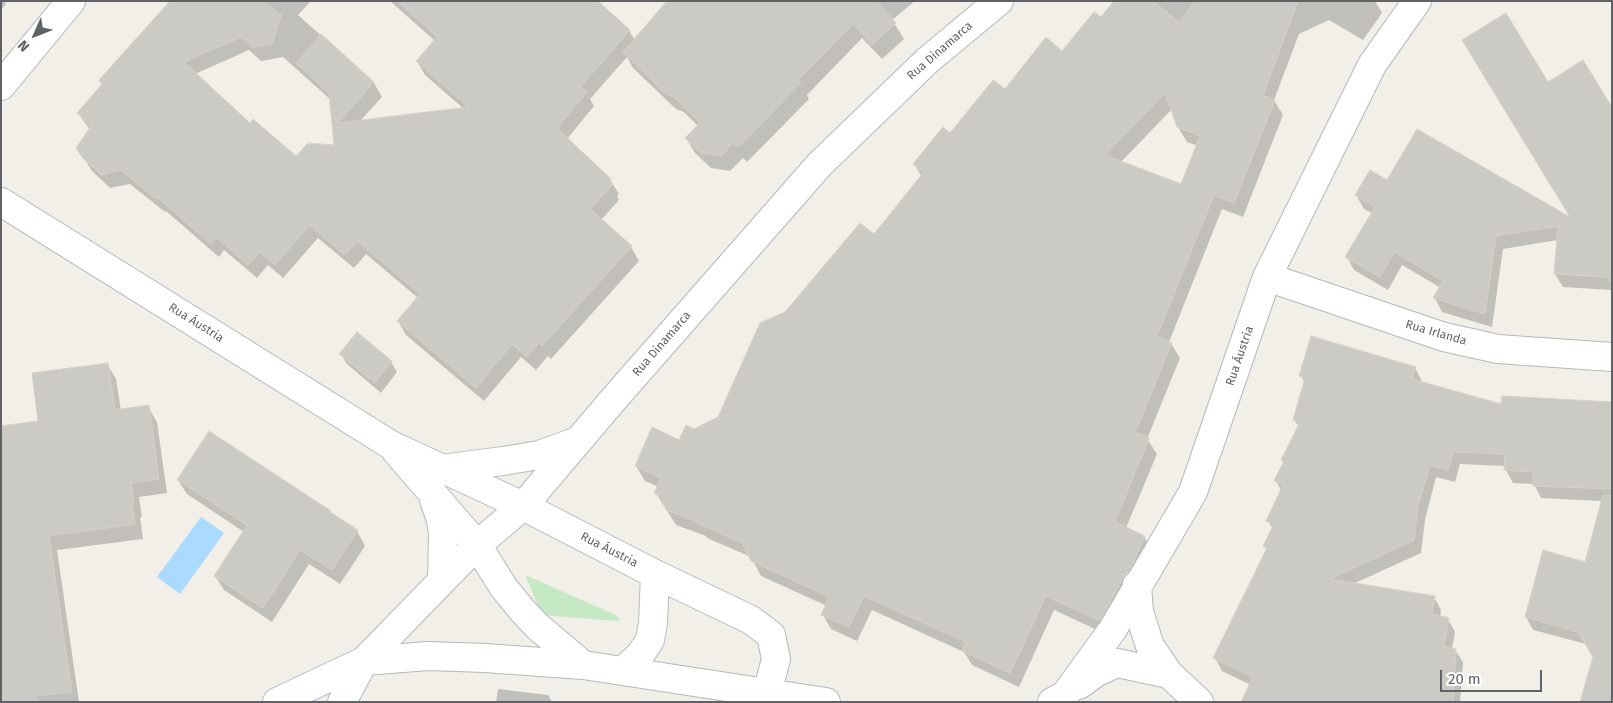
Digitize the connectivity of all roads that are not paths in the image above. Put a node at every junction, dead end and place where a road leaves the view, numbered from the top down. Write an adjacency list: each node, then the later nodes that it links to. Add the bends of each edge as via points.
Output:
1 (71, 1): 4 (street)
2 (999, 1): 8 (street, Rua Dinamarca, via 928,60 820,164)
3 (1418, 1): 6 (street, Rua Áustria, via 1372,65)
4 (1, 86)
5 (1, 202): 9 (street, Rua Áustria, via 390,445)
6 (1267, 277): 7 (street, Rua Irlanda, via 1444,337 1498,349); 14 (street, Rua Áustria, via 1193,492)
7 (1612, 358)
8 (579, 440): 9 (street, via 539,454); 10 (street, Rua Dinamarca)
9 (436, 480): 10 (street, Rua Áustria); 11 (street, Rua Áustria); 13 (street, via 443,533)
10 (523, 506): 11 (street, Rua Dinamarca); 12 (street, Rua Áustria)
11 (478, 546): 13 (street, Rua Dinamarca); 16 (street, Rua Áustria, via 522,610)
12 (655, 574): 17 (street, via 650,640); 19 (street, Rua Áustria, via 751,620 771,635 776,659)
13 (442, 580): 15 (street, Rua Dinamarca)
14 (1137, 585): 18 (street, via 1139,612 1150,646); 20 (street, Rua Áustria, via 1113,630)
15 (364, 661): 16 (street, via 428,656); 21 (street); 22 (street, Rua Dinamarca)
16 (583, 666): 17 (street)
17 (623, 671): 19 (street)
18 (1169, 674): 20 (street, via 1117,663 1097,672); 24 (street)
19 (767, 693): 23 (street)
20 (1059, 698)
21 (277, 702)
22 (342, 702)
23 (826, 702)
24 (1199, 702)

